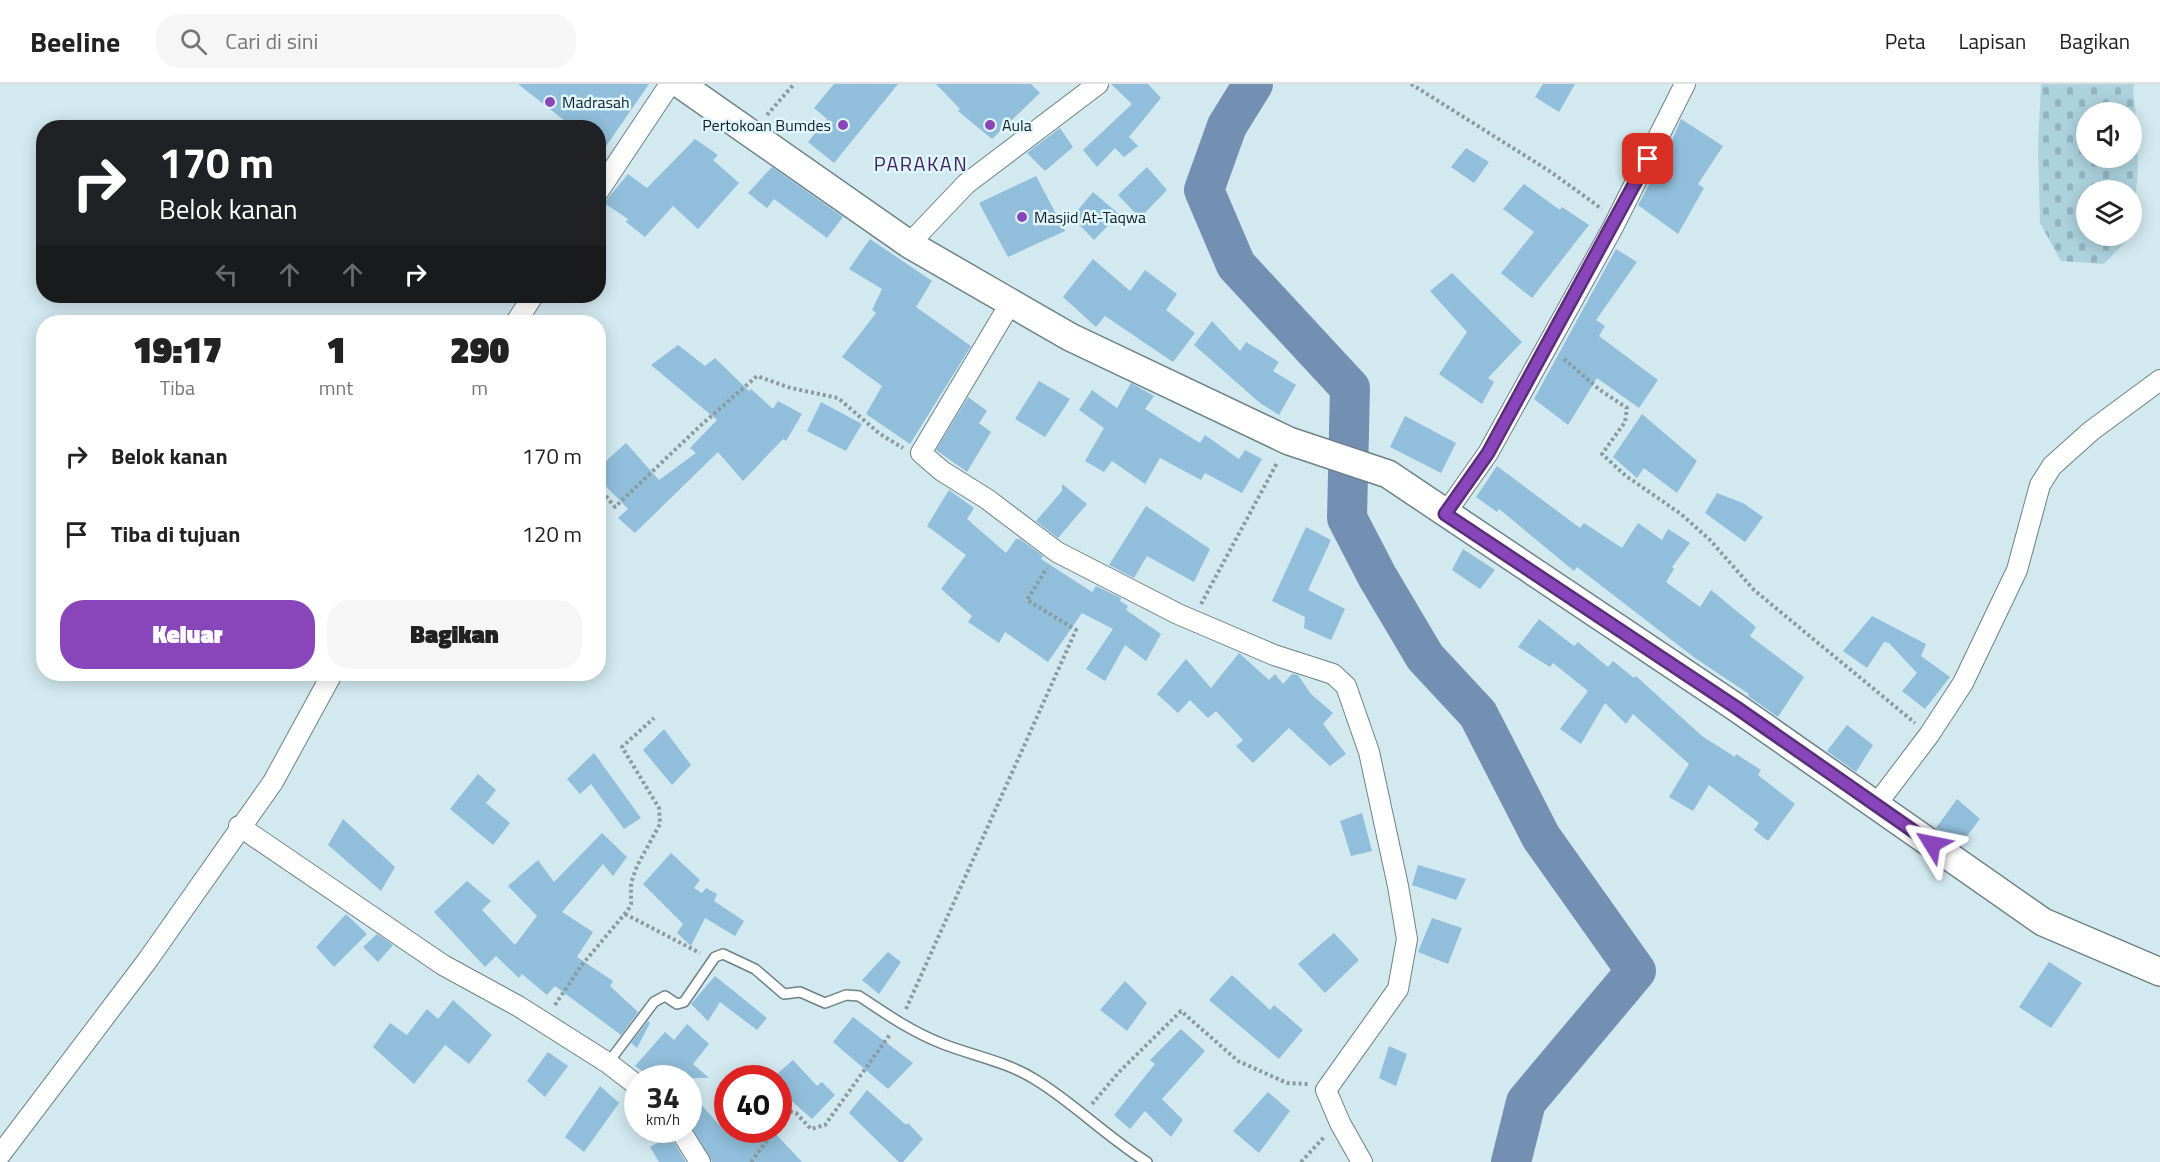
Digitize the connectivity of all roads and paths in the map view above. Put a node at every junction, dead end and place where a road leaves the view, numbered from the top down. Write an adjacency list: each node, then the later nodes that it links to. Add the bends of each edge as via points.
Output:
1 (670, 84): 8 (street)
2 (680, 84): 7 (street)
3 (794, 84): 7 (path)
4 (1098, 84): 10 (street, via 966,184)
5 (1410, 84): 9 (path, via 1551,172)
6 (1685, 84): 9 (street)
7 (754, 134): 10 (street)
8 (606, 180)
9 (1617, 219): 12 (street)
10 (909, 244): 11 (street)
11 (1010, 304): 14 (street, via 1070,337); 15 (street)
12 (1547, 346): 17 (street, via 1488,453); 22 (path, via 1627,408 1624,422 1602,454 1626,476 1681,514 1754,590)
13 (2160, 380): 22 (street, via 2052,466 2040,485 2017,570 1963,683)
14 (1289, 441): 17 (street, via 1388,474); 19 (path)
15 (921, 453): 16 (path, via 901,448 838,398 758,376 615,507); 18 (street)
16 (606, 496)
17 (1445, 514): 23 (street)
18 (1057, 552): 19 (street); 29 (path, via 1027,600 1076,630)
19 (1191, 619): 32 (street, via 1274,656 1341,679 1369,752 1407,939 1404,963 1398,989)
20 (328, 681): 24 (street, via 273,782)
21 (654, 718): 25 (path, via 622,747 659,808 660,824 637,866 631,883 631,904)
22 (1929, 735): 23 (street)
23 (1876, 805): 27 (street, via 2043,922)
24 (239, 826): 28 (street, via 444,965); 38 (street, via 147,961)
25 (625, 914): 26 (path, via 697,952); 28 (path, via 581,966)
26 (715, 957): 29 (lane, via 723,954 735,958 784,994 800,992 825,1003 846,995 859,996); 30 (lane, via 684,1002 677,1004 665,996 654,1002)
27 (2160, 972)
28 (542, 1022): 30 (street)
29 (899, 1023): 33 (path, via 825,1125 811,1129); 34 (lane, via 1036,1080)
30 (608, 1063): 31 (street)
31 (624, 1075)
32 (1326, 1090): 34 (path, via 1305,1082 1287,1083 1238,1061 1181,1011 1119,1072); 35 (street)
33 (792, 1112)
34 (1083, 1117): 41 (lane)
35 (1340, 1123): 42 (path); 43 (street)
36 (688, 1143): 39 (street)
37 (767, 1143): 40 (path)
38 (0, 1155)
39 (700, 1162)
40 (751, 1162)
41 (1147, 1162)
42 (1301, 1162)
43 (1362, 1162)

